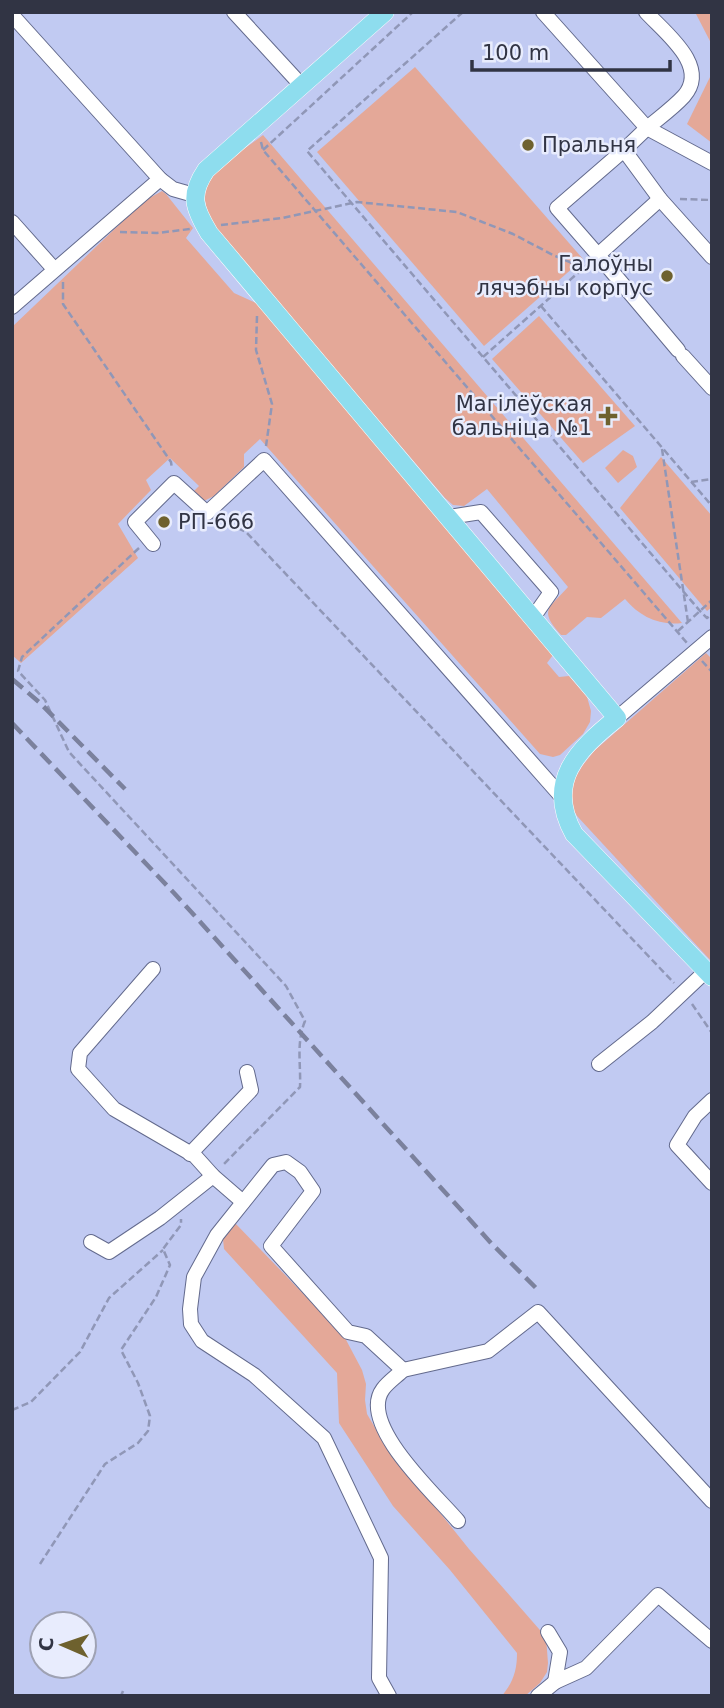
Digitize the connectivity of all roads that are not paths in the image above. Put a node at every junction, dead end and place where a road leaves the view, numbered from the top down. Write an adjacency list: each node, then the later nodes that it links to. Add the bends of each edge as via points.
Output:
1 (234, 12): 6 (street)
2 (385, 12): 6 (main road)
3 (543, 12): 7 (street)
4 (646, 12): 7 (street, via 690,61 693,73 684,95)
5 (12, 15): 10 (street)
6 (302, 86): 11 (main road, via 206,170)
7 (648, 128): 8 (street); 9 (street)
8 (624, 150): 12 (street); 14 (street, via 557,208)
9 (712, 163)
10 (160, 179): 11 (street, via 173,189); 16 (street)
11 (194, 195): 19 (main road, via 205,227)
12 (660, 199): 14 (street); 15 (street)
13 (12, 222): 16 (street)
14 (598, 256): 18 (street)
15 (712, 257)
16 (54, 269): 17 (street)
17 (12, 307)
18 (712, 388)
19 (449, 517): 21 (main road); 21 (street, via 481,512 551,592)
20 (151, 542): 24 (street, via 135,522 174,483 207,513 264,460)
21 (532, 619): 23 (main road)
22 (712, 637): 23 (street)
23 (617, 718): 24 (main road, via 593,737 567,770)
24 (561, 796): 26 (main road, via 574,834)
25 (153, 969): 30 (street, via 80,1053 78,1069 114,1109)
26 (709, 974): 27 (street)
27 (599, 1064)
28 (247, 1072): 30 (street, via 251,1090)
29 (712, 1100): 32 (street, via 695,1116 677,1145)
30 (190, 1154): 31 (street)
31 (213, 1176): 33 (street); 34 (street, via 109,1252)
32 (712, 1182)
33 (243, 1202): 35 (street, via 273,1165 286,1162 300,1172 313,1191 271,1246 348,1332 366,1336); 41 (street, via 217,1235 194,1277 191,1324 202,1341 254,1375 324,1438 381,1558 379,1678)
34 (91, 1242)
35 (403, 1370): 36 (street, via 488,1351 538,1311); 37 (street, via 381,1390 380,1424 390,1443)
36 (712, 1501)
37 (458, 1521)
38 (548, 1632): 40 (street, via 560,1652)
39 (712, 1641): 40 (street, via 658,1595 586,1668)
40 (555, 1682): 42 (street)
41 (389, 1696)
42 (538, 1696)

